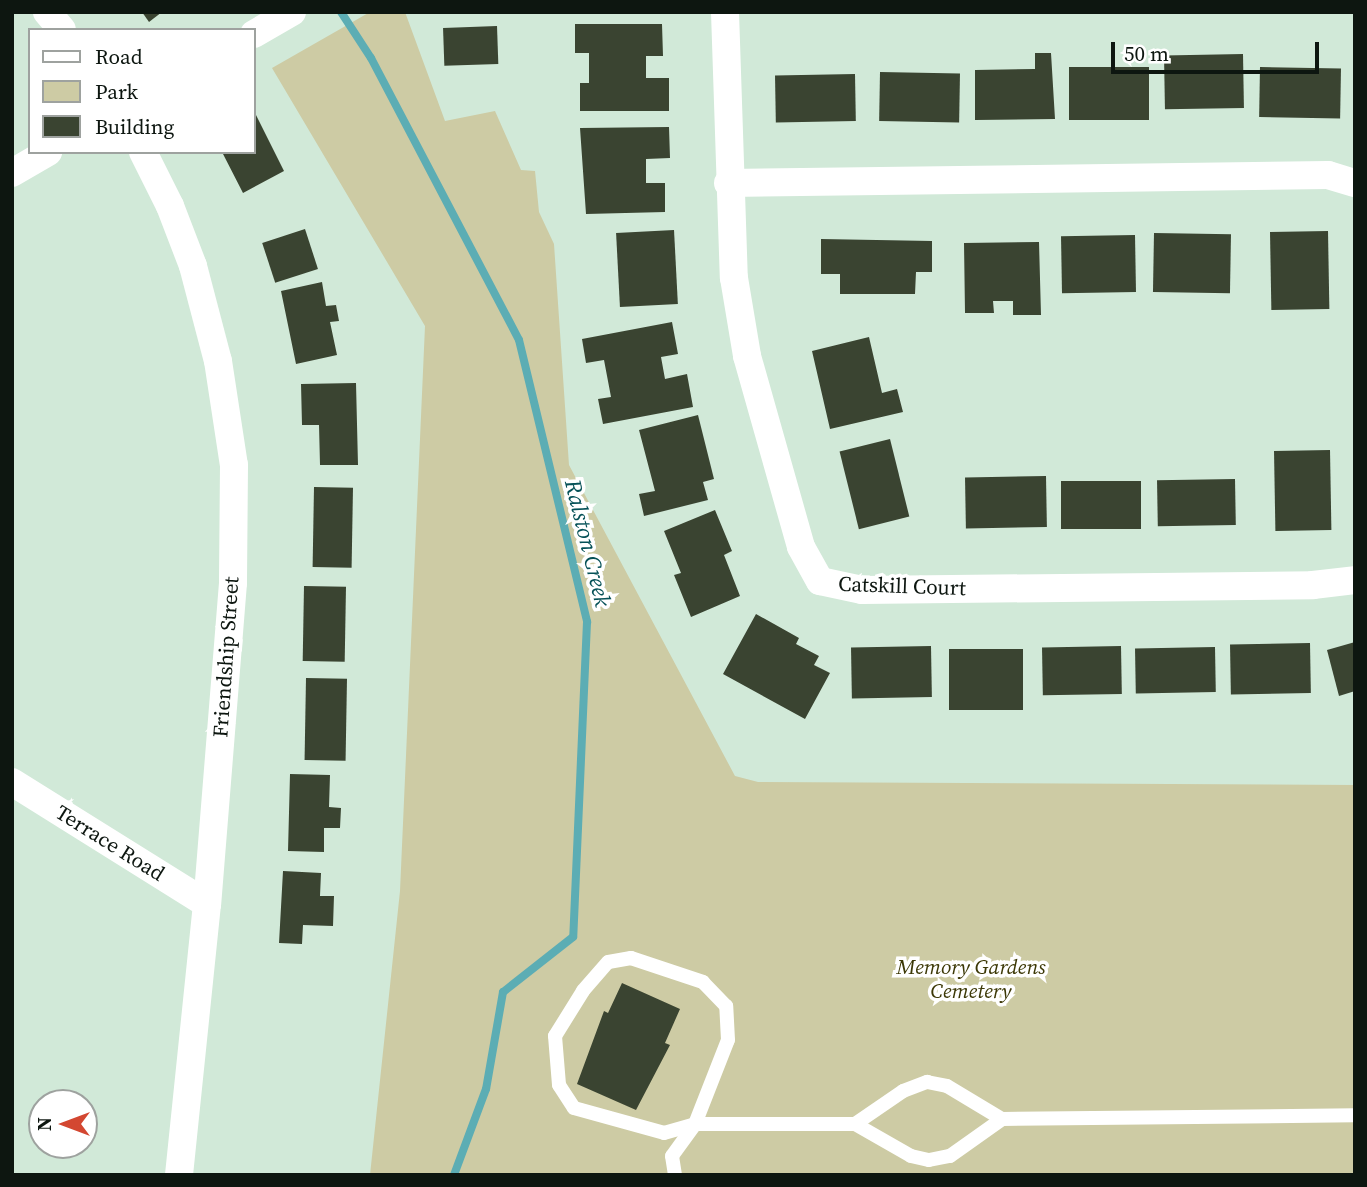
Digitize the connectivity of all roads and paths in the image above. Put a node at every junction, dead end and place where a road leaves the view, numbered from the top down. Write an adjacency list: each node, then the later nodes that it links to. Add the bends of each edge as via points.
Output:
1 (47, 12): 4 (street)
2 (292, 12): 5 (street)
3 (725, 12): 9 (street, Catskill Court)
4 (60, 28)
5 (256, 33)
6 (45, 154): 8 (street)
7 (144, 154): 13 (street, Friendship Street, via 193,266 231,430 233,583)
8 (12, 173)
9 (728, 183): 10 (street, via 1328,175); 11 (street, Catskill Court, via 734,278 747,356 801,547 820,581 863,590 1313,585)
10 (1355, 183)
11 (1355, 580)
12 (12, 782): 13 (street, Terrace Road)
13 (207, 904): 18 (street, Friendship Street)
14 (1355, 1115): 15 (lane)
15 (1002, 1119): 17 (lane, via 950,1156 929,1160 911,1156); 17 (lane, via 947,1086 928,1082 903,1091)
16 (695, 1124): 16 (lane, via 728,1040 726,1006 704,982 631,958 608,962 555,1036 559,1085 574,1108 622,1124 664,1133); 17 (lane); 19 (lane, via 672,1156)
17 (855, 1124)
18 (179, 1175)
19 (675, 1175)

